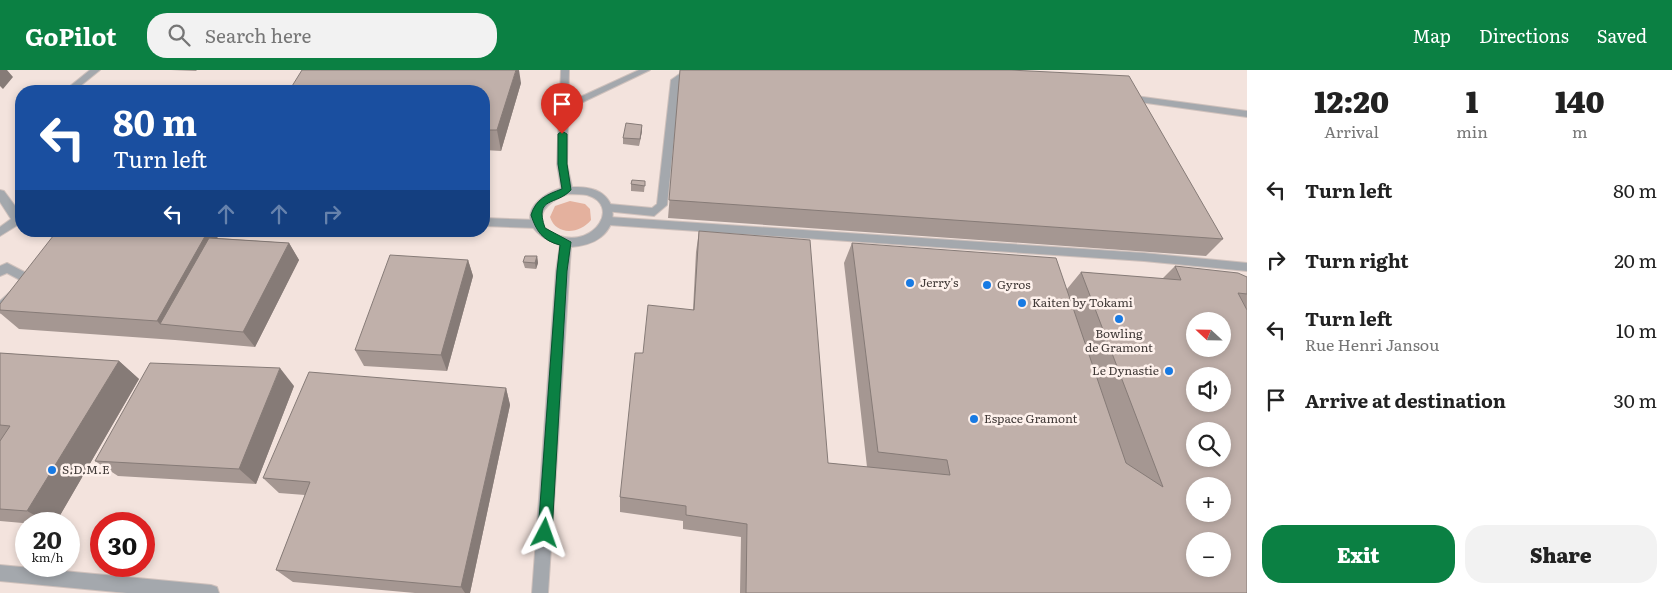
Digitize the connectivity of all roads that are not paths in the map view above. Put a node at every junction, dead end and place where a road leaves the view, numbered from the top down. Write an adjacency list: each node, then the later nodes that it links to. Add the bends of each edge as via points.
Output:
1 (96, 70): 5 (street)
2 (565, 70): 6 (street)
3 (646, 70): 6 (street, via 580,100)
4 (710, 78): 11 (street, via 681,76 676,80 662,205 654,212)
5 (76, 85)
6 (562, 103): 9 (street, via 562,164)
7 (1247, 107): 8 (street, via 1149,96 1124,98)
8 (1247, 114)
9 (567, 190): 11 (street, via 588,191 597,195); 16 (street, via 555,193 539,206)
10 (0, 194): 12 (street)
11 (609, 208): 13 (street)
12 (15, 213)
13 (609, 221): 18 (street, via 593,237); 19 (street, via 1142,253)
14 (15, 222): 17 (street)
15 (490, 222): 16 (street)
16 (537, 224): 18 (street, via 547,236)
17 (0, 232)
18 (566, 242): 24 (street)
19 (1247, 267)
20 (0, 272): 21 (street, via 7,267 30,280)
21 (0, 308)
22 (0, 573): 23 (street)
23 (211, 593)
24 (540, 593)

